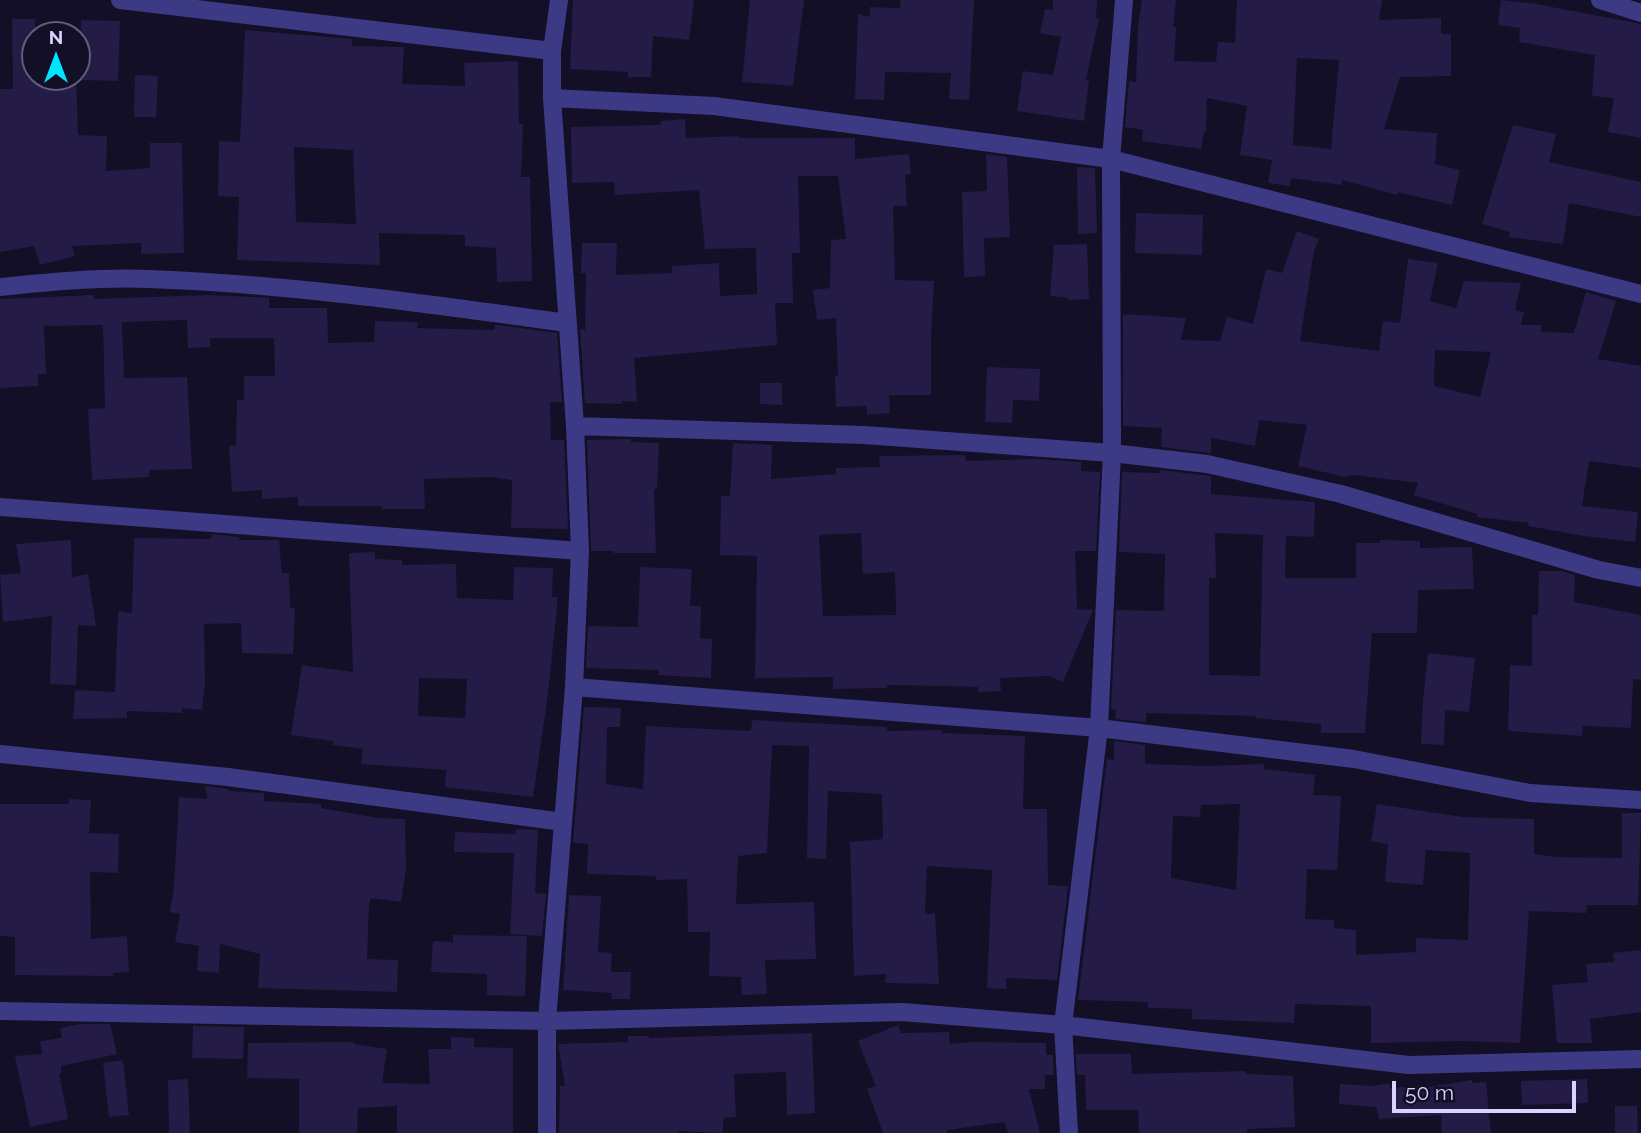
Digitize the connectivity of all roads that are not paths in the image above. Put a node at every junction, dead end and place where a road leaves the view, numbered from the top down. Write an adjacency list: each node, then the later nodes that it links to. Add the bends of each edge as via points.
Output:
1 (120, 0): 6 (street)
2 (559, 0): 6 (street)
3 (1124, 0): 8 (street)
4 (1600, 0): 5 (street)
5 (1641, 13)
6 (552, 51): 7 (street)
7 (552, 98): 8 (street, via 714,106); 11 (street)
8 (1111, 159): 10 (street); 13 (street)
9 (0, 287): 11 (street, via 148,279 357,294)
10 (1641, 294)
11 (567, 323): 12 (street)
12 (575, 426): 13 (street, via 864,435); 15 (street)
13 (1112, 453): 16 (street, via 1207,464 1341,494 1599,570); 18 (street)
14 (0, 507): 15 (street)
15 (580, 551): 17 (street)
16 (1641, 578)
17 (574, 687): 18 (street); 21 (street)
18 (1099, 728): 20 (street, via 1354,759 1530,793); 24 (street)
19 (0, 754): 21 (street, via 228,777)
20 (1641, 800)
21 (563, 822): 23 (street)
22 (0, 1011): 23 (street)
23 (547, 1021): 24 (street, via 902,1012); 26 (street)
24 (1063, 1026): 25 (street, via 1409,1065); 27 (street)
25 (1641, 1059)
26 (547, 1133)
27 (1069, 1133)

